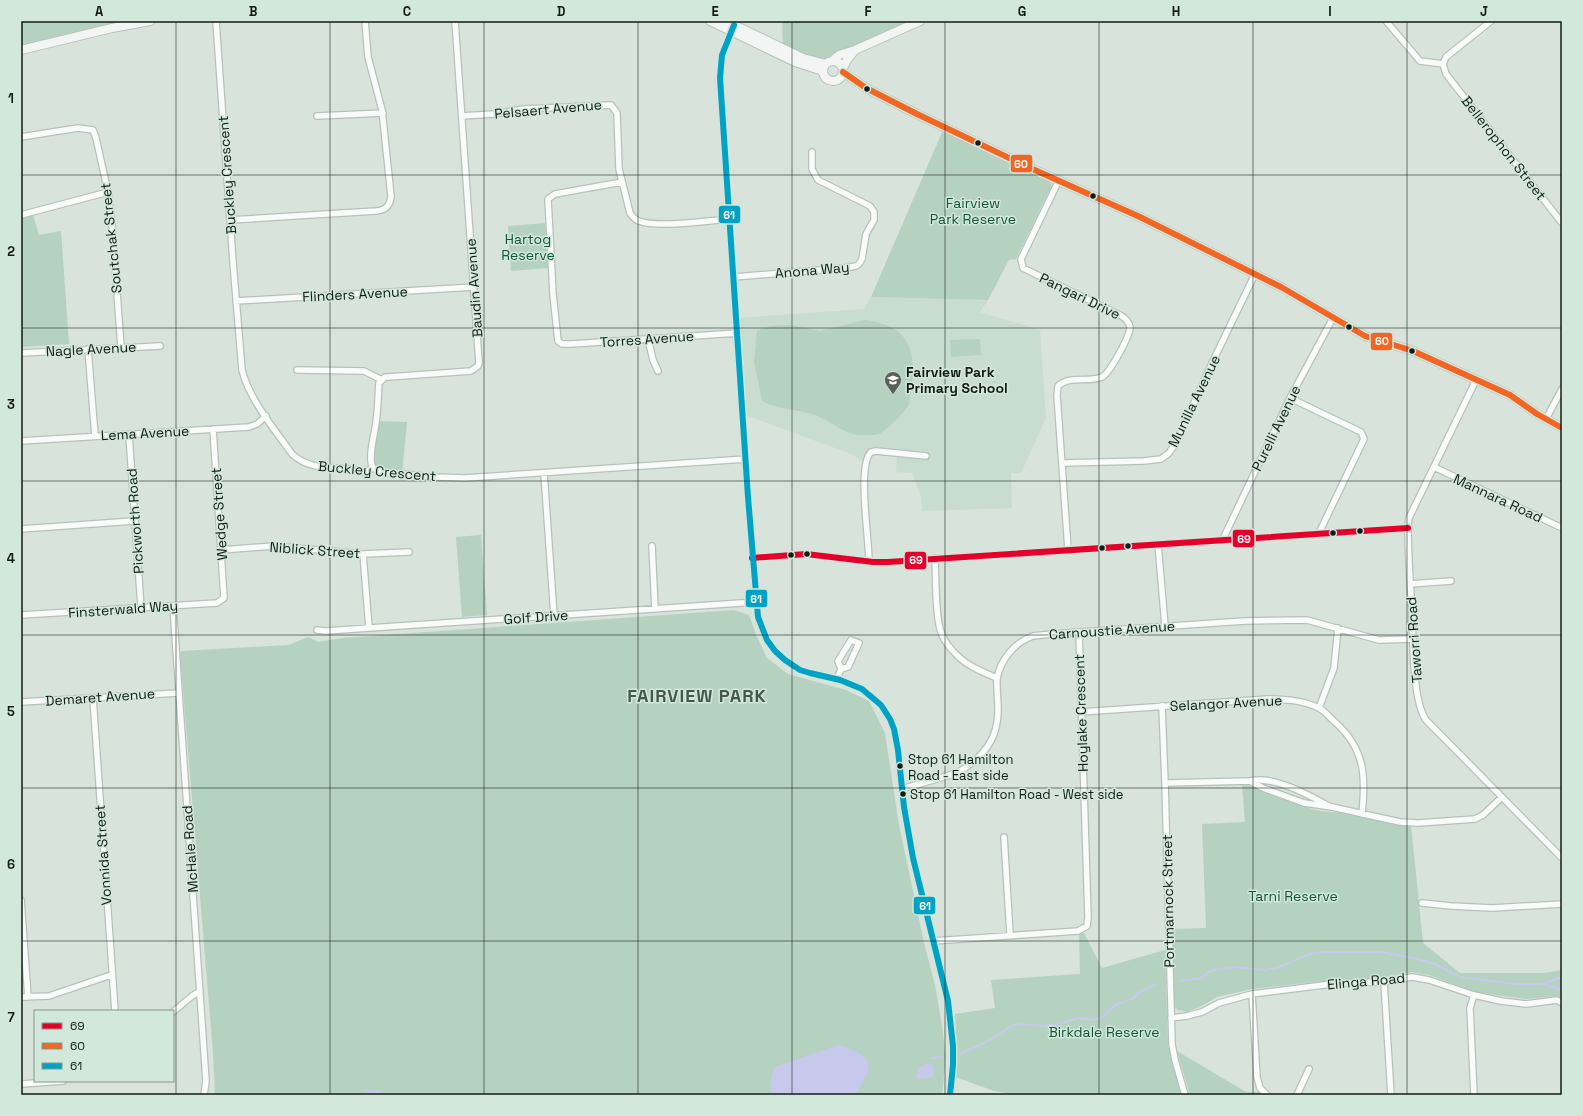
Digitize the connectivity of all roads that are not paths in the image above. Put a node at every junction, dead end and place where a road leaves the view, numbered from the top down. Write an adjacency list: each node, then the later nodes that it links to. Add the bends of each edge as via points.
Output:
1 (150, 21): 11 (street)
2 (216, 21): 27 (street, Buckley Crescent)
3 (365, 21): 17 (street, via 368,57)
4 (455, 21): 19 (street, Baudin Avenue)
5 (710, 21): 10 (street)
6 (726, 21): 10 (street)
7 (920, 21): 12 (street)
8 (1386, 21): 14 (street, via 1420,61)
9 (1491, 21): 14 (street, via 1446,57)
10 (733, 28): 15 (street); 26 (street, via 720,67)
11 (21, 50)
12 (855, 50): 13 (street, via 839,54); 16 (street)
13 (833, 60): 15 (street); 16 (street, via 841,64)
14 (1443, 64): 28 (street, Bellerophon Street, via 1446,74)
15 (824, 68): 16 (street, via 826,78 833,81 841,78)
16 (843, 70): 22 (street, via 866,88 911,111)
17 (383, 113): 18 (street); 27 (street, via 391,196 385,209)
18 (317, 116)
19 (462, 116): 23 (street, Pelsaert Avenue, via 524,109 611,105 617,113 619,169); 31 (street, Baudin Avenue)
20 (21, 137): 24 (street, Soutchak Street, via 78,128 93,130)
21 (812, 152): 30 (street, Anona Way, via 812,169 818,180 870,206 874,212 874,220 866,234 860,264 845,268)
22 (1059, 180): 29 (street, via 1140,216); 55 (street, Pangari Drive, via 1021,259 1023,268 1120,315 1130,326 1107,374 1101,377 1066,380 1058,386)
23 (622, 182): 26 (street, Pelsaert Avenue, via 630,213 637,221 669,224); 35 (street, Torres Avenue, via 555,194 548,199 558,341 562,344 571,344)
24 (108, 192): 25 (street); 37 (street, Soutchak Street)
25 (21, 214)
26 (730, 219): 30 (street)
27 (230, 220): 32 (street, Buckley Crescent)
28 (1562, 223)
29 (1255, 274): 33 (street); 55 (street, Munilla Avenue, via 1169,453 1161,458 1144,461)
30 (734, 277): 34 (street)
31 (474, 287): 32 (street, Flinders Avenue); 42 (street, Baudin Avenue, via 479,356 479,363 475,369 471,372 388,377)
32 (236, 301): 46 (street, Buckley Crescent, via 244,379)
33 (1333, 318): 43 (street, via 1365,336 1413,351); 45 (street, Purelli Avenue)
34 (738, 333): 35 (street, Torres Avenue); 54 (street)
35 (648, 339): 41 (street)
36 (160, 346): 37 (street, Nagle Avenue)
37 (120, 347): 38 (street, Nagle Avenue)
38 (88, 349): 39 (street, Nagle Avenue); 51 (street)
39 (21, 354)
40 (297, 370): 42 (street, via 364,372)
41 (658, 371)
42 (382, 380): 57 (street, via 379,383 377,421 371,450)
43 (1476, 380): 47 (street, via 1510,395); 56 (street, Taworri Road)
44 (1562, 389): 47 (street)
45 (1290, 398): 63 (street, via 1361,432 1364,439); 64 (street, Purelli Avenue)
46 (266, 416): 49 (street, Lema Avenue, via 249,427); 57 (street, Buckley Crescent, via 292,454 304,463 364,472)
47 (1546, 419): 48 (street)
48 (1562, 428)
49 (213, 429): 50 (street, Lema Avenue); 68 (street, Wedge Street)
50 (129, 435): 51 (street, Lema Avenue); 59 (street, Pickworth Road)
51 (95, 436): 52 (street, Lema Avenue)
52 (21, 441)
53 (926, 456): 73 (street, via 876,451 867,457 864,476)
54 (746, 458): 58 (street, Buckley Crescent); 71 (street)
55 (1063, 463): 67 (street, Pangari Drive)
56 (1434, 467): 60 (street, Taworri Road, via 1409,518); 61 (street, Mannara Road)
57 (373, 468): 58 (street, Buckley Crescent, via 381,472 465,478)
58 (544, 473): 82 (street)
59 (134, 521): 62 (street); 79 (street, Pickworth Road)
60 (1408, 528): 63 (street); 75 (street, Taworri Road)
61 (1562, 528)
62 (21, 529)
63 (1319, 533): 64 (street)
64 (1223, 539): 65 (street)
65 (1158, 544): 67 (street); 83 (street)
66 (652, 546): 80 (street)
67 (1068, 549): 72 (street)
68 (221, 550): 70 (street, Niblick Street, via 274,546); 76 (street, Wedge Street)
69 (410, 552): 70 (street, Niblick Street)
70 (363, 554): 84 (street)
71 (752, 558): 73 (street, via 806,554); 77 (street)
72 (935, 558): 73 (street); 90 (street, via 938,619 942,634 950,647 964,661)
73 (869, 561)
74 (1451, 581): 75 (street)
75 (1410, 584): 88 (street, Taworri Road)
76 (224, 598): 78 (street, Finsterwald Way, via 217,603)
77 (756, 602): 80 (street, Golf Drive); 91 (street, via 763,633 778,654 800,670)
78 (173, 606): 79 (street, Finsterwald Way); 92 (street, McHale Road)
79 (141, 607): 81 (street, Finsterwald Way)
80 (655, 609): 82 (street, Golf Drive)
81 (21, 615)
82 (554, 616): 84 (street, Golf Drive)
83 (1165, 626): 85 (street, Carnoustie Avenue, via 1297,619); 87 (street, Carnoustie Avenue)
84 (369, 628): 86 (street, Golf Drive)
85 (1338, 628): 88 (street, Carnoustie Avenue, via 1379,640); 96 (street, via 1334,668)
86 (317, 630)
87 (1079, 632): 90 (street, Carnoustie Avenue, via 1041,635 1027,639 1010,652); 97 (street, Hoylake Crescent)
88 (1413, 639): 101 (street, Taworri Road, via 1417,692 1422,713)
89 (841, 669): 89 (street, via 838,661 851,640 859,643 848,667); 91 (street)
90 (998, 678): 100 (street, Carnoustie Avenue, via 998,721 986,749 957,773)
91 (837, 679): 100 (street, via 862,689 886,712 896,737)
92 (179, 693): 93 (street, Demaret Avenue); 113 (street, McHale Road)
93 (93, 698): 94 (street, Demaret Avenue); 111 (street, Vonnida Street)
94 (21, 702)
95 (1162, 706): 96 (street, Selangor Avenue, via 1284,699); 97 (street, Selangor Avenue); 99 (street, Portmarnock Street)
96 (1319, 708): 103 (street, Selangor Avenue, via 1347,733 1356,749 1363,771)
97 (1081, 712): 109 (street, Hoylake Crescent, via 1087,926 1078,931)
98 (1250, 781): 99 (street); 102 (street, via 1304,803); 102 (street, via 1285,785 1305,792)
99 (1165, 782): 121 (street, Portmarnock Street)
100 (902, 789): 110 (street, via 913,858)
101 (1502, 797): 103 (street, via 1475,819 1400,822); 105 (street, Taworri Road)
102 (1332, 807): 103 (street)
103 (1362, 814)
104 (1004, 837): 109 (street)
105 (1562, 858)
106 (21, 900): 117 (street)
107 (1422, 902): 108 (street, via 1492,908)
108 (1562, 904)
109 (1010, 934): 110 (street, Hoylake Crescent)
110 (933, 941): 126 (street, via 944,978 952,1026 954,1065)
111 (112, 975): 117 (street, via 57,994); 119 (street, Vonnida Street)
112 (1384, 982): 114 (street, Elinga Road, via 1340,983); 115 (street, Elinga Road, via 1412,977); 130 (street)
113 (199, 992): 120 (street); 125 (street, McHale Road)
114 (1252, 994): 121 (street, Elinga Road, via 1219,1003 1202,1012); 128 (street, via 1257,1077 1260,1088)
115 (1474, 995): 118 (street, Elinga Road, via 1526,1004 1557,1000); 131 (street, via 1470,1008)
116 (21, 997): 117 (street)
117 (28, 997)
118 (1562, 1003)
119 (115, 1010)
120 (174, 1011)
121 (1171, 1018): 127 (street, Portmarnock Street, via 1172,1044)
122 (1309, 1069): 129 (street)
123 (49, 1082): 124 (street)
124 (21, 1084)
125 (205, 1093)
126 (950, 1095)
127 (1185, 1095)
128 (1267, 1095)
129 (1297, 1095)
130 (1391, 1095)
131 (1474, 1095)

